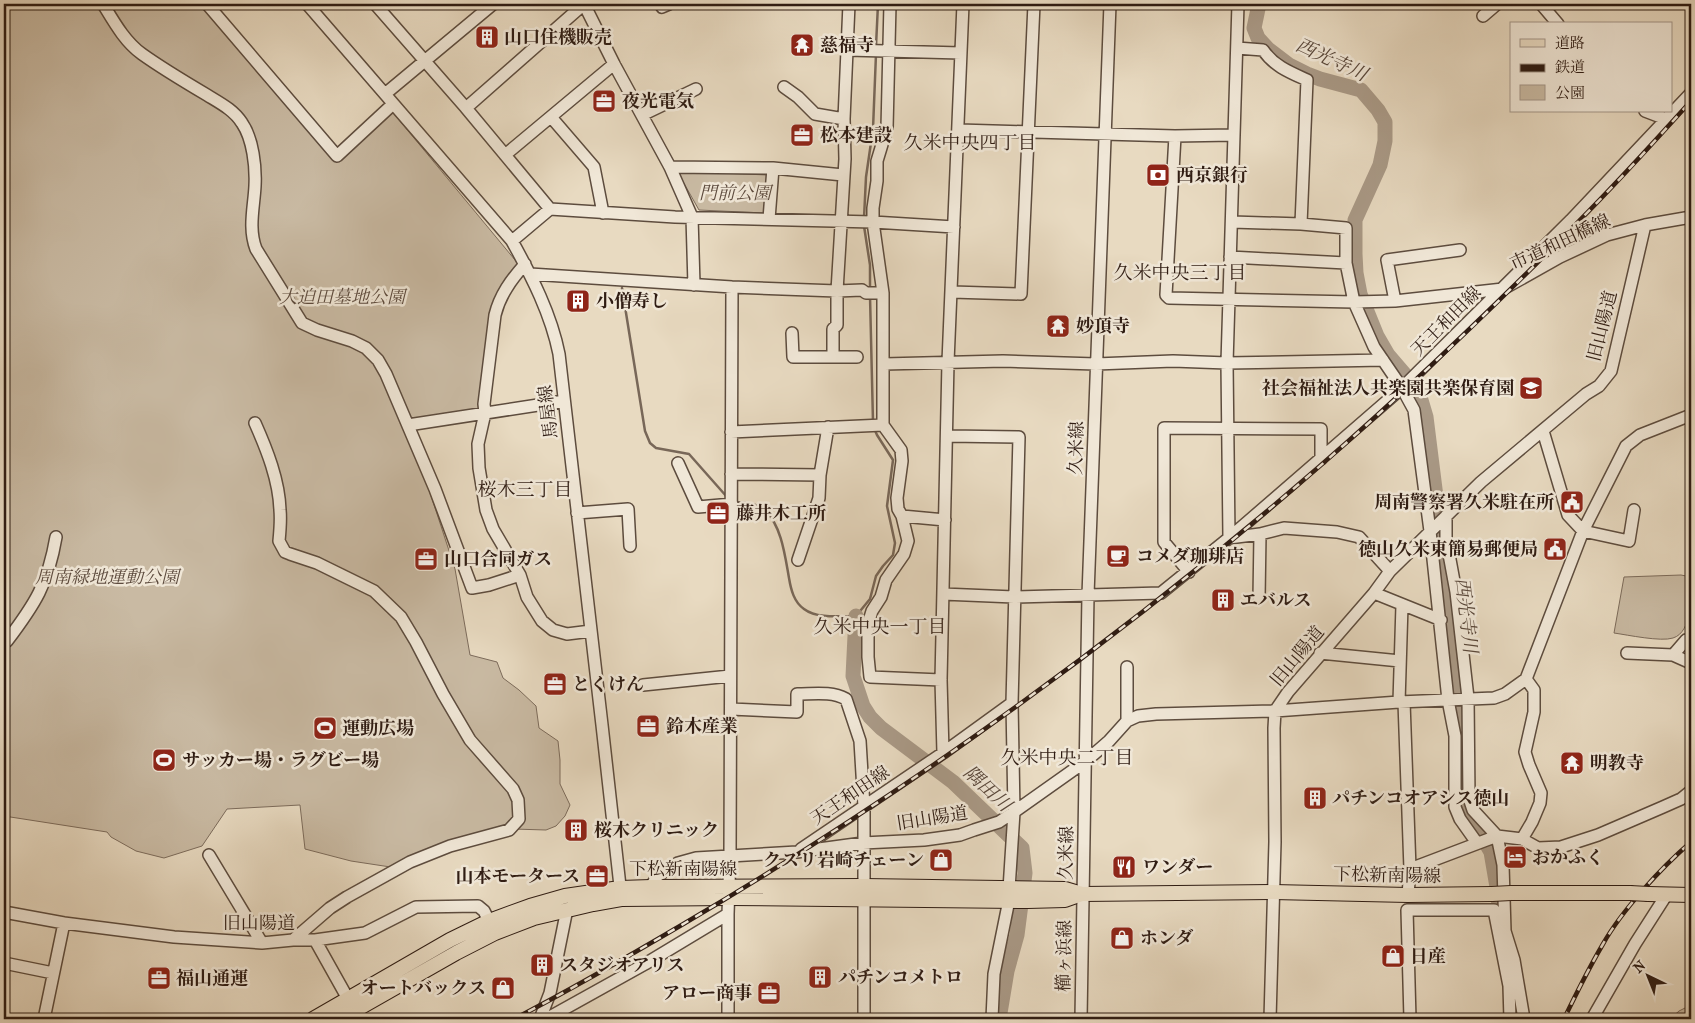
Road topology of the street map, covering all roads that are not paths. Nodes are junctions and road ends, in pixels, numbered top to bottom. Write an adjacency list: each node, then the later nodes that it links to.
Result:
1 (103, 4): 83 (street)
2 (207, 4): 29 (street)
3 (307, 4): 28 (street, 馬屋線)
4 (375, 4): 23 (street)
5 (493, 4): 23 (street)
6 (584, 4): 24 (street); 30 (street)
7 (660, 4): 8 (street)
8 (669, 4)
9 (850, 4): 20 (street)
10 (890, 4): 21 (street)
11 (963, 4): 22 (street)
12 (1034, 4): 37 (street)
13 (1110, 4): 38 (street, 久米線)
14 (1238, 4): 19 (street)
15 (1497, 4): 17 (street)
16 (1541, 4): 18 (street)
17 (1483, 16)
18 (1556, 22)
19 (1237, 48): 39 (street); 53 (street)
20 (848, 50): 21 (street); 34 (street)
21 (889, 50): 22 (street); 51 (street)
22 (961, 53): 36 (street)
23 (425, 61): 28 (street); 30 (street)
24 (614, 64): 32 (street); 33 (street)
25 (784, 87): 34 (street)
26 (696, 89): 32 (street)
27 (1691, 93): 35 (street, 天王和田線)
28 (385, 94): 29 (street, 馬屋線)
29 (393, 104): 56 (street, 馬屋線)
30 (466, 108): 41 (street)
31 (1648, 112): 35 (street)
32 (642, 115): 42 (street)
33 (551, 117): 41 (street); 46 (street)
34 (844, 119): 44 (street)
35 (1666, 119): 63 (street, 天王和田線)
36 (959, 130): 37 (street); 55 (street)
37 (1029, 132): 38 (street); 65 (street)
38 (1105, 134): 40 (street); 77 (street, 久米線)
39 (1233, 135): 40 (street); 52 (street)
40 (1175, 136): 67 (street)
41 (505, 155): 45 (street)
42 (670, 167): 43 (street); 47 (street)
43 (773, 168): 44 (street); 49 (street)
44 (843, 175): 50 (street)
45 (550, 209): 46 (street); 56 (street)
46 (603, 213): 47 (street)
47 (692, 216): 49 (street); 61 (street)
48 (1691, 217): 54 (street, 市道和田橋線)
49 (769, 219): 50 (street)
50 (841, 222): 51 (street); 64 (street)
51 (873, 222): 55 (street); 66 (street)
52 (1232, 222): 53 (street); 58 (street)
53 (1301, 224): 59 (street)
54 (1645, 225): 63 (street, 市道和田橋線); 87 (street, 旧山陽道)
55 (954, 227): 65 (street)
56 (512, 241): 60 (street, 馬屋線)
57 (1460, 250): 68 (street)
58 (1230, 257): 59 (street); 67 (street)
59 (1346, 263): 69 (street)
60 (528, 269): 61 (street); 79 (street, 馬屋線); 80 (street)
61 (694, 285): 62 (street)
62 (732, 287): 64 (street); 88 (street)
63 (1503, 289): 68 (street); 78 (street, 天王和田線)
64 (837, 291): 66 (street); 71 (street)
65 (952, 292): 74 (street)
66 (883, 293): 76 (street)
67 (1230, 298): 69 (street); 75 (street)
68 (1395, 300): 69 (street)
69 (1354, 302): 73 (street)
70 (792, 334): 71 (street)
71 (833, 357): 72 (street)
72 (857, 357)
73 (1383, 360): 75 (street); 78 (street)
74 (948, 362): 76 (street); 77 (street); 89 (street)
75 (1227, 363): 77 (street); 86 (street)
76 (884, 364): 84 (street)
77 (1096, 364): 112 (street, 久米線)
78 (1402, 388): 90 (street, 天王和田線); 100 (street)
79 (564, 401): 80 (street); 96 (street, 馬屋線)
80 (485, 413): 83 (street); 109 (street)
81 (1691, 416): 101 (street)
82 (255, 423): 165 (street)
83 (408, 425): 109 (street)
84 (883, 425): 85 (street); 97 (street)
85 (828, 427): 88 (street); 93 (street)
86 (1228, 429): 90 (street); 104 (street); 108 (street)
87 (1543, 431): 98 (street, 旧山陽道); 101 (street)
88 (731, 432): 92 (street)
89 (948, 436): 99 (street); 113 (street)
90 (1321, 459): 104 (street, 天王和田線)
91 (678, 462): 94 (street)
92 (731, 474): 93 (street); 94 (street)
93 (820, 475): 106 (street)
94 (732, 504): 126 (street)
95 (1634, 510): 101 (street)
96 (578, 514): 105 (street); 117 (street, 馬屋線)
97 (902, 516): 99 (street); 128 (street)
98 (1446, 516): 100 (street, 旧山陽道); 130 (street)
99 (945, 520): 110 (street)
100 (1430, 531): 107 (street, 旧山陽道); 116 (street)
101 (1583, 531): 127 (street)
102 (1260, 534): 104 (street); 107 (street); 114 (street)
103 (56, 537): 119 (street)
104 (1229, 538): 108 (street, 天王和田線)
105 (630, 546)
106 (798, 560)
107 (1390, 570): 111 (street, 旧山陽道)
108 (1188, 572): 112 (street, 天王和田線)
109 (520, 574): 117 (street)
110 (943, 594): 113 (street); 128 (street)
111 (1374, 594): 115 (street); 120 (street, 旧山陽道)
112 (1088, 595): 113 (street); 138 (street, 久米線)
113 (1014, 597): 133 (street)
114 (1259, 599)
115 (1402, 604): 116 (street); 123 (street)
116 (1441, 620): 131 (street)
117 (591, 631): 154 (street, 馬屋線)
118 (1691, 641): 122 (street)
119 (4, 642)
120 (1320, 653): 123 (street); 135 (street, 旧山陽道)
121 (1627, 653): 122 (street)
122 (1673, 655): 124 (street)
123 (1400, 661): 132 (street)
124 (1691, 663)
125 (1127, 667): 136 (street)
126 (730, 676): 129 (street); 134 (street)
127 (1526, 679): 130 (street); 143 (street)
128 (941, 680): 137 (street)
129 (644, 685)
130 (1468, 698): 131 (street); 142 (street)
131 (1448, 700): 132 (street); 145 (street)
132 (1401, 702): 135 (street); 149 (street)
133 (1012, 703): 137 (street, 天王和田線); 141 (street)
134 (731, 709): 140 (street); 148 (street)
135 (1275, 711): 136 (street, 旧山陽道); 151 (street)
136 (1128, 721): 138 (street, 旧山陽道)
137 (943, 753): 140 (street, 天王和田線)
138 (1086, 761): 141 (street, 旧山陽道); 155 (street, 久米線)
139 (1691, 791): 143 (street)
140 (864, 807): 144 (street); 146 (street, 天王和田線)
141 (1014, 812): 144 (street, 旧山陽道); 157 (street)
142 (1497, 836): 143 (street); 145 (street); 183 (street)
143 (1522, 839)
144 (863, 843): 146 (street, 旧山陽道); 153 (street)
145 (1477, 843): 149 (street)
146 (798, 852): 148 (street)
147 (209, 855): 167 (street)
148 (730, 856): 150 (street); 152 (street)
149 (1410, 869): 158 (street)
150 (651, 887): 152 (main road, 下松新南陽線); 154 (main road, 下松新南陽線)
151 (1273, 892): 155 (main road, 下松新南陽線); 158 (main road, 下松新南陽線); 180 (street)
152 (729, 893): 153 (main road, 下松新南陽線); 154 (main road, 下松新南陽線); 162 (street)
153 (864, 893): 157 (main road, 下松新南陽線); 177 (street)
154 (620, 894): 160 (main road, 下松新南陽線); 164 (main road, 下松新南陽線)
155 (1082, 894): 157 (main road, 下松新南陽線); 179 (street, 櫛ヶ浜線)
156 (1667, 894): 158 (main road, 下松新南陽線, bridge); 159 (main road, 下松新南陽線); 184 (street)
157 (1011, 895): 178 (street)
158 (1408, 895)
159 (1691, 895)
160 (568, 910): 164 (main road, 下松新南陽線); 174 (street)
161 (4, 912): 163 (street, 旧山陽道)
162 (728, 914): 175 (street); 176 (street)
163 (64, 923): 167 (street, 旧山陽道); 169 (street)
164 (492, 927): 166 (street, 旧山陽道); 170 (main road, 下松新南陽線)
165 (293, 940): 166 (street, 旧山陽道); 167 (street, 旧山陽道)
166 (315, 940): 170 (street)
167 (262, 943)
168 (4, 964): 169 (street)
169 (53, 972): 171 (street)
170 (351, 1005): 172 (main road, 下松新南陽線); 173 (main road, 下松新南陽線)
171 (44, 1019)
172 (314, 1019)
173 (340, 1019)
174 (540, 1019)
175 (546, 1019)
176 (728, 1019)
177 (864, 1019)
178 (992, 1019)
179 (1081, 1019)
180 (1270, 1019)
181 (1410, 1019): 182 (street)
182 (1510, 1019)
183 (1524, 1019)
184 (1592, 1019)

